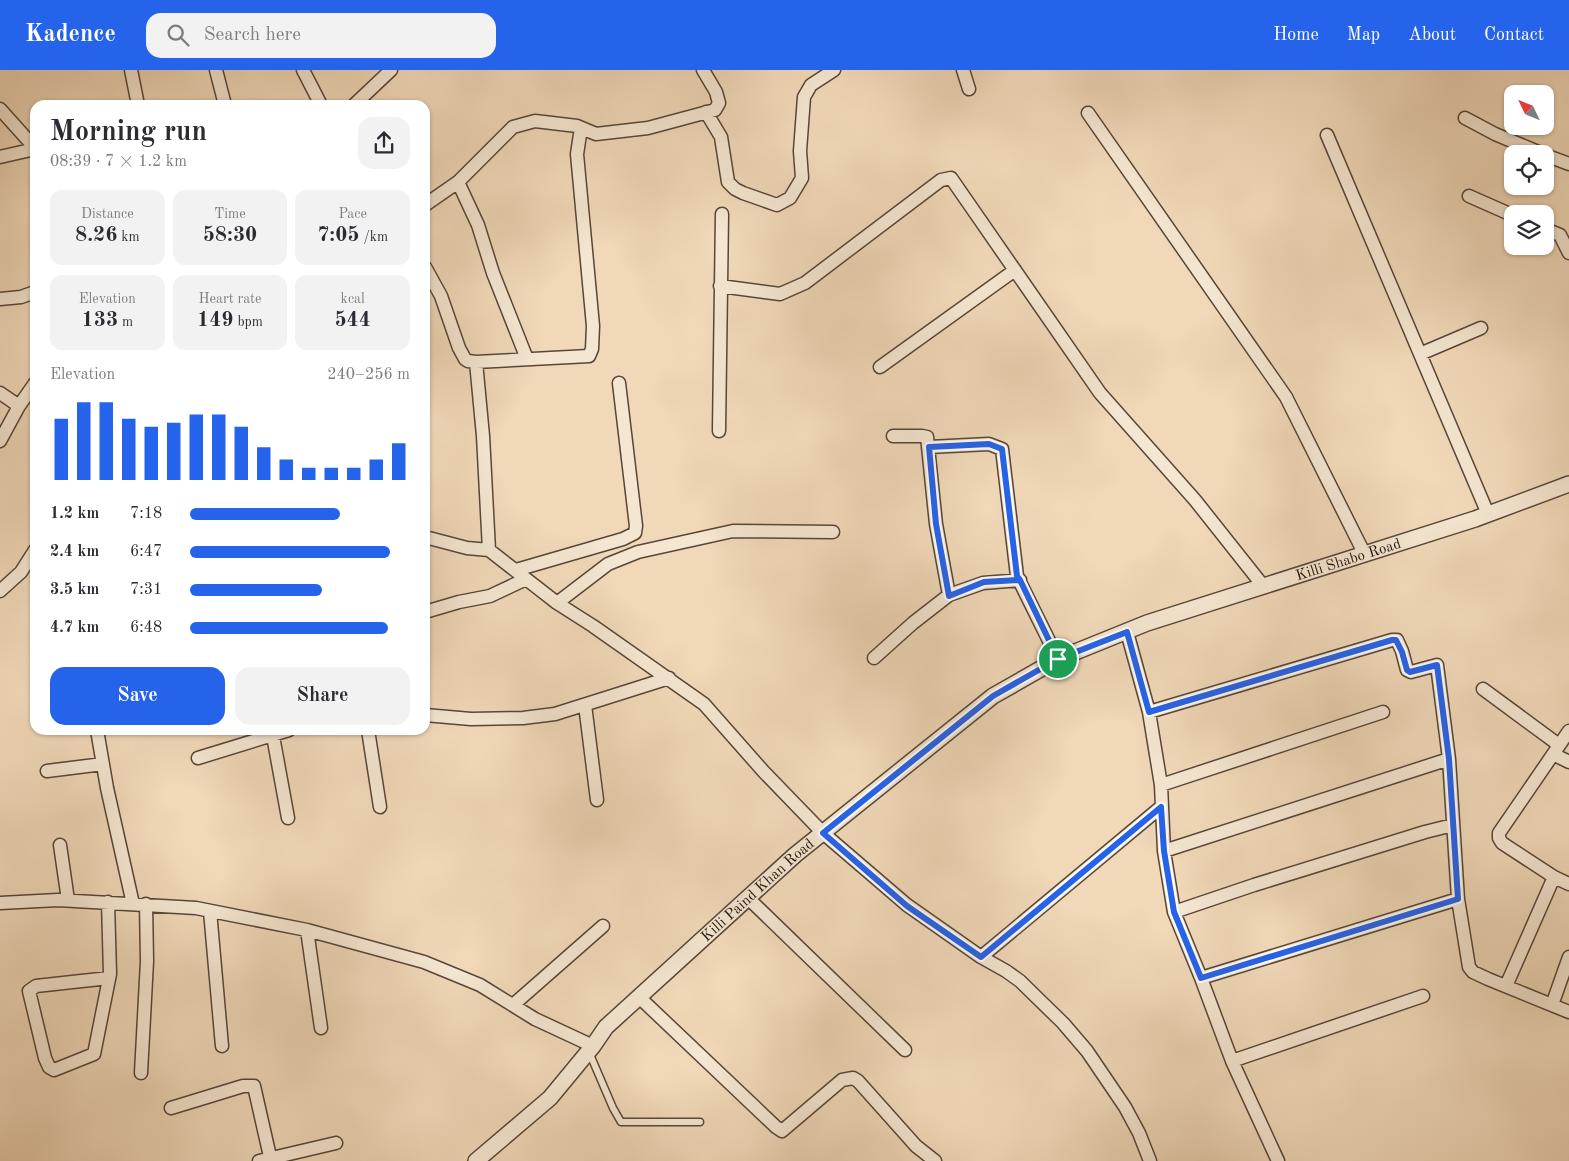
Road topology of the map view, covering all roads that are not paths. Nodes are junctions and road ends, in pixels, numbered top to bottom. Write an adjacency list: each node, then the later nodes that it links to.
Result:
1 (131, 70): 9 (street)
2 (216, 70): 10 (street)
3 (303, 70): 11 (street)
4 (392, 70): 12 (street)
5 (702, 70): 14 (street)
6 (834, 70): 14 (street)
7 (963, 70): 8 (street)
8 (969, 89)
9 (137, 100)
10 (224, 100)
11 (318, 100)
12 (359, 100)
13 (0, 109): 19 (street)
14 (706, 112): 17 (street)
15 (1088, 113): 55 (street)
16 (1465, 118): 20 (street)
17 (581, 128): 25 (street); 39 (street)
18 (1327, 135): 38 (street)
19 (30, 142)
20 (1522, 145)
21 (30, 149): 22 (street)
22 (0, 157)
23 (1554, 158): 24 (street)
24 (1569, 164)
25 (458, 182): 27 (street); 39 (street)
26 (1469, 196): 28 (street)
27 (430, 202)
28 (1504, 211)
29 (722, 214): 34 (street)
30 (1554, 233): 31 (street)
31 (1569, 253)
32 (1015, 270): 34 (street); 41 (street); 60 (street)
33 (430, 275): 40 (street)
34 (720, 286): 46 (street)
35 (30, 294): 36 (street)
36 (0, 299)
37 (1481, 328): 38 (street)
38 (1420, 354): 51 (street)
39 (527, 359): 40 (street)
40 (476, 362): 54 (street)
41 (880, 367)
42 (619, 383): 57 (street)
43 (30, 390): 45 (street)
44 (0, 392): 45 (street)
45 (19, 406): 48 (street)
46 (719, 431)
47 (893, 436): 49 (street)
48 (0, 441)
49 (929, 447): 59 (street); 62 (street)
50 (1569, 484): 51 (street, Killi Shabo Road)
51 (1488, 514): 55 (street, Killi Shabo Road)
52 (833, 532): 63 (street)
53 (430, 538): 54 (street)
54 (489, 550): 57 (street)
55 (1366, 555): 60 (street, Killi Shabo Road)
56 (30, 558): 61 (street)
57 (516, 570): 58 (street)
58 (526, 578): 63 (street); 64 (street)
59 (1020, 580): 62 (street); 67 (street)
60 (1264, 587): 65 (street, Killi Shabo Road)
61 (0, 591)
62 (949, 596): 66 (street)
63 (557, 603): 68 (street)
64 (430, 611)
65 (1127, 632): 67 (street, Killi Paind Khan Road); 71 (street)
66 (874, 658)
67 (1058, 659): 90 (street, Killi Paind Khan Road)
68 (669, 678): 70 (street); 90 (street)
69 (1483, 689): 78 (street)
70 (585, 705): 73 (street); 85 (street)
71 (1149, 712): 80 (street); 84 (street)
72 (1383, 712): 84 (street)
73 (430, 715)
74 (1569, 731): 78 (street)
75 (98, 735): 82 (street)
76 (369, 735): 86 (street)
77 (273, 736): 79 (street); 88 (street)
78 (1556, 749): 81 (street); 93 (street)
79 (198, 758)
80 (1449, 759): 89 (street); 92 (street)
81 (1569, 762)
82 (103, 764): 83 (street); 100 (street)
83 (47, 771)
84 (1161, 786): 87 (street)
85 (597, 800)
86 (380, 806)
87 (1161, 807): 92 (street); 105 (street)
88 (288, 818)
89 (1453, 824): 96 (street); 102 (street)
90 (823, 833): 95 (street, Killi Paind Khan Road); 105 (street)
91 (60, 845): 97 (street)
92 (1164, 851): 102 (street)
93 (1554, 877): 94 (street); 109 (street)
94 (1569, 884)
95 (748, 898): 111 (street, Killi Paind Khan Road); 118 (street)
96 (1458, 899): 108 (street); 109 (street)
97 (68, 900): 98 (street); 99 (street)
98 (108, 902): 100 (street); 107 (street)
99 (0, 903)
100 (139, 904): 101 (street); 120 (street)
101 (210, 910): 104 (street); 116 (street)
102 (1174, 912): 108 (street)
103 (604, 926): 112 (street)
104 (307, 930): 112 (street); 115 (street)
105 (981, 957): 127 (street)
106 (1569, 957): 113 (street)
107 (109, 978): 107 (street)
108 (1201, 978): 119 (street)
109 (1506, 986): 113 (street)
110 (1422, 996): 119 (street)
111 (639, 997): 117 (street, Killi Paind Khan Road); 126 (street)
112 (513, 1005): 117 (street)
113 (1552, 1005): 114 (street)
114 (1569, 1012)
115 (322, 1028)
116 (222, 1046)
117 (591, 1049): 122 (lane); 125 (street, Killi Paind Khan Road)
118 (905, 1050)
119 (1232, 1061): 128 (street)
120 (141, 1073)
121 (171, 1108): 124 (street)
122 (700, 1122)
123 (336, 1143): 124 (street)
124 (267, 1160)
125 (476, 1161)
126 (935, 1161)
127 (1150, 1161)
128 (1278, 1161)

